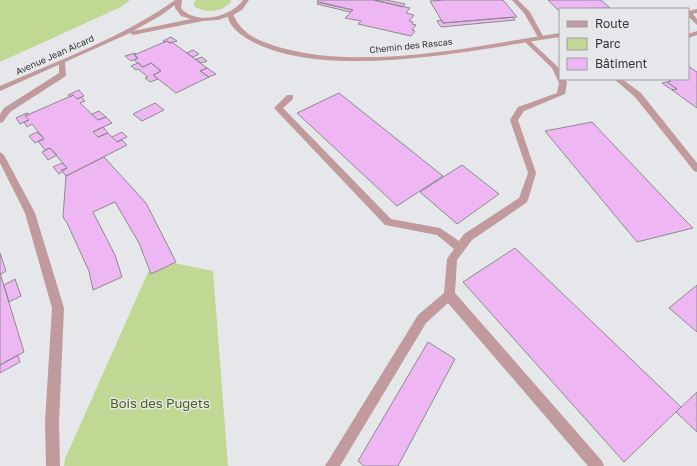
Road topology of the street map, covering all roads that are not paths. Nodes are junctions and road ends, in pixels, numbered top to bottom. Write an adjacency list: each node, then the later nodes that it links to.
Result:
1 (179, 0): 6 (street); 9 (street, Avenue Jean Aicard)
2 (246, 0): 4 (street)
3 (515, 0): 10 (street)
4 (230, 14): 6 (street, Avenue Jean Aicard); 11 (street, Chemin des Rascas)
5 (689, 14): 7 (street)
6 (204, 19): 9 (street, Avenue Jean Aicard)
7 (697, 23)
8 (559, 35): 10 (street, Chemin des Rascas)
9 (117, 37): 12 (street, Avenue Jean Aicard)
10 (541, 38): 11 (street, Chemin des Rascas)
11 (526, 40): 13 (street)
12 (62, 62): 16 (street, Avenue Jean Aicard); 18 (street)
13 (559, 76)
14 (561, 80): 21 (street)
15 (619, 80): 20 (street)
16 (0, 90)
17 (290, 97): 21 (street)
18 (0, 120)
19 (0, 155): 23 (street)
20 (697, 169)
21 (460, 248): 22 (street)
22 (449, 295): 24 (street); 25 (street)
23 (53, 466)
24 (332, 466)
25 (597, 466)

